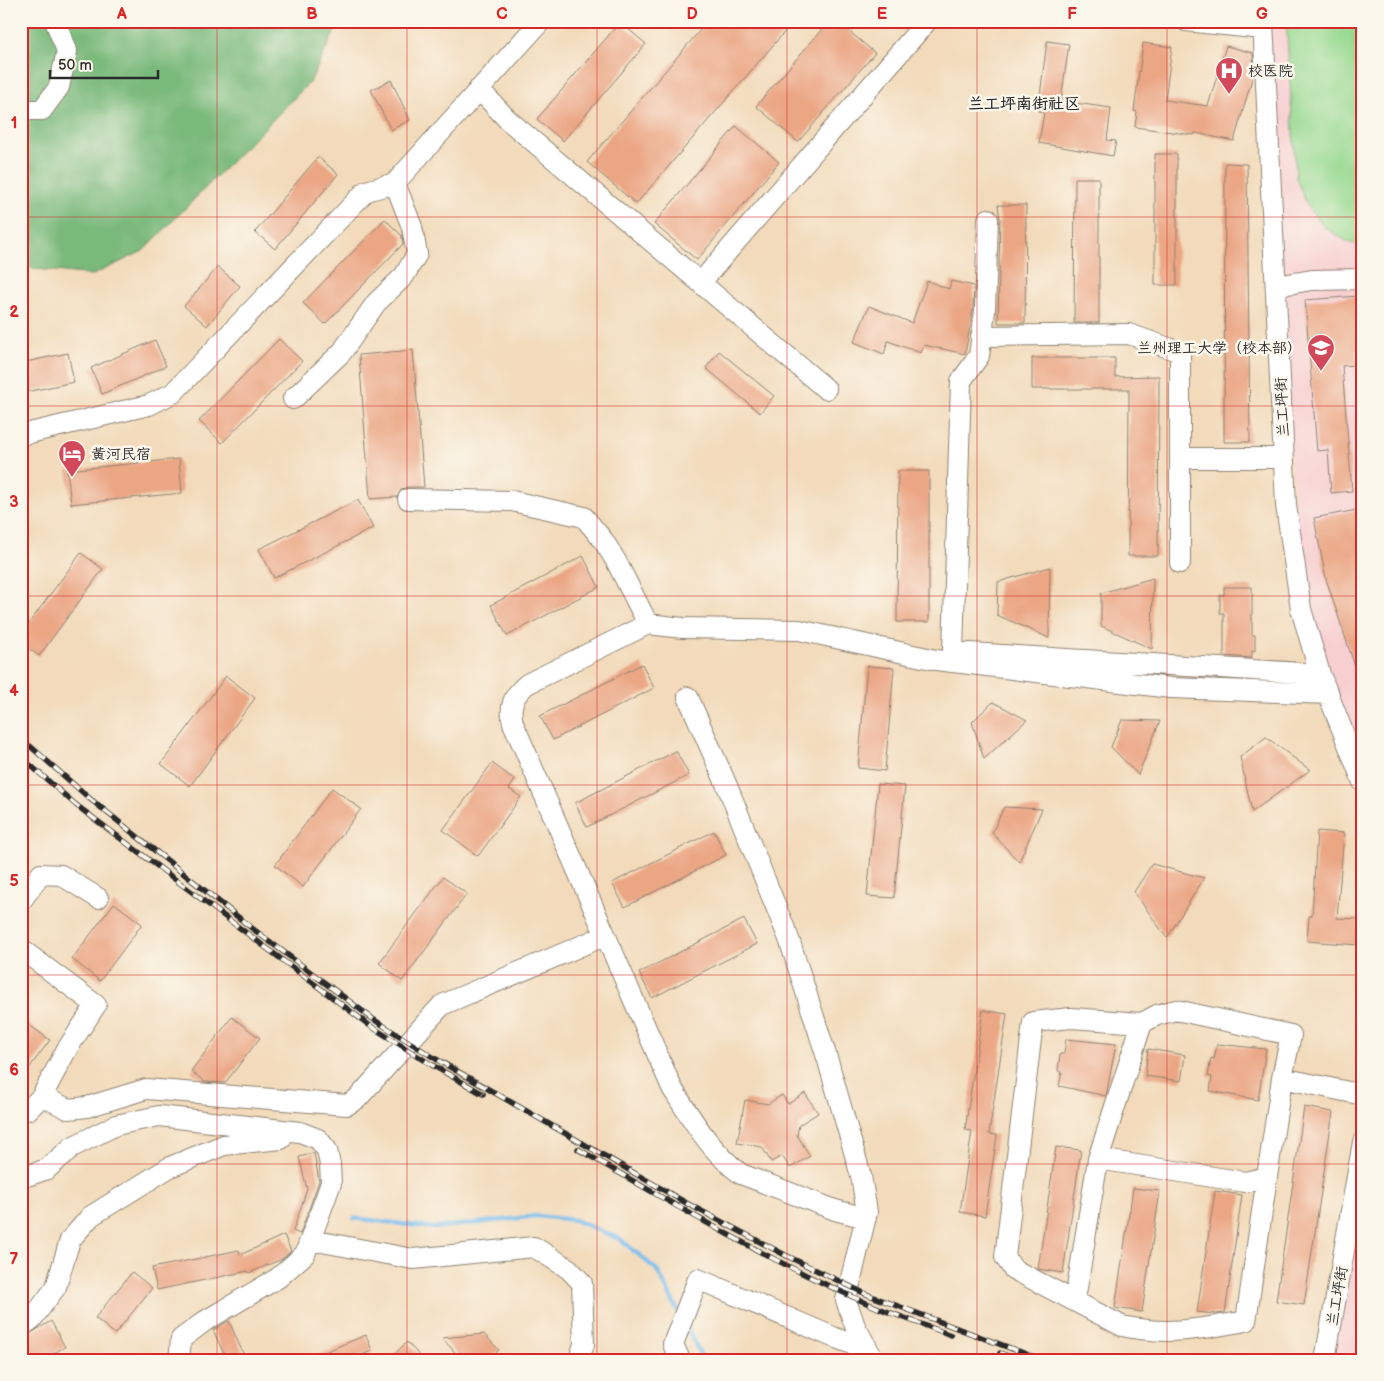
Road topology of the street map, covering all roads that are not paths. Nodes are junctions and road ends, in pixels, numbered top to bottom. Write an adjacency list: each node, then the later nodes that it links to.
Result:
1 (55, 21): 7 (street)
2 (541, 21): 6 (street)
3 (927, 21): 11 (street)
4 (1186, 21): 5 (street)
5 (1263, 25): 12 (street, 兰工坪街)
6 (479, 89): 8 (street); 11 (street)
7 (21, 110)
8 (395, 183): 15 (street); 16 (street)
9 (988, 219): 13 (street)
10 (1363, 279): 12 (street)
11 (701, 282): 14 (street)
12 (1276, 286): 18 (street, 兰工坪街)
13 (981, 336): 17 (street); 22 (street)
14 (826, 389)
15 (294, 399)
16 (21, 435)
17 (1180, 458): 18 (street); 20 (street)
18 (1284, 458): 22 (street, 兰工坪街)
19 (408, 499): 21 (street)
20 (1180, 563)
21 (648, 624): 23 (street); 28 (street)
22 (1320, 674): 23 (street, 兰工坪街)
23 (1329, 694): 25 (street, 兰工坪街)
24 (688, 697): 40 (street)
25 (1363, 782)
26 (98, 898): 27 (street)
27 (21, 901)
28 (604, 936): 33 (street); 40 (street)
29 (21, 949): 33 (street)
30 (1142, 1024): 31 (street); 37 (street); 42 (street)
31 (1282, 1078): 32 (street); 38 (street)
32 (1363, 1095)
33 (42, 1096): 34 (street)
34 (21, 1109)
35 (318, 1139): 39 (street); 41 (street); 43 (street)
36 (1363, 1142): 48 (street, 兰工坪街)
37 (1098, 1159): 38 (street); 42 (street)
38 (1267, 1177): 42 (street)
39 (21, 1178)
40 (866, 1218): 44 (street)
41 (312, 1240): 45 (street); 46 (street)
42 (1075, 1300)
43 (21, 1327)
44 (871, 1355): 47 (street)
45 (179, 1360)
46 (579, 1360)
47 (680, 1360)
48 (1325, 1360)

